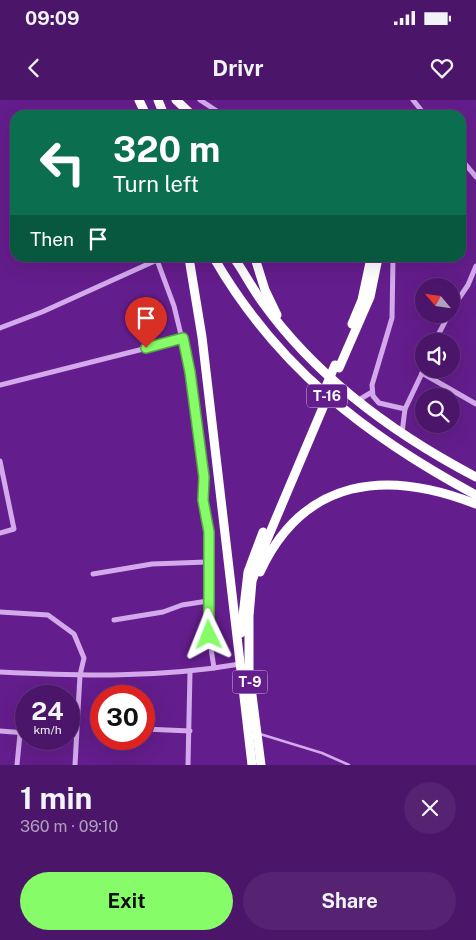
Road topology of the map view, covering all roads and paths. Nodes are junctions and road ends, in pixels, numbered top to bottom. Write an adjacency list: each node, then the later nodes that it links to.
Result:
1 (176, 100): 4 (highway)
2 (200, 100): 5 (street)
3 (413, 100): 6 (street)
4 (187, 110)
5 (215, 110)
6 (421, 110)
7 (466, 165): 8 (street)
8 (476, 177)
9 (153, 262): 20 (street)
10 (158, 262): 22 (street)
11 (190, 262): 45 (highway)
12 (217, 262): 36 (highway, T-16)
13 (237, 262): 21 (highway)
14 (256, 262): 21 (highway)
15 (370, 262): 23 (highway)
16 (377, 262): 23 (highway)
17 (394, 262): 27 (street)
18 (476, 266): 19 (street)
19 (460, 297)
20 (0, 328)
21 (284, 329): 28 (highway, T-16)
22 (183, 338): 26 (street); 39 (street)
23 (337, 367): 29 (highway)
24 (420, 378): 31 (street)
25 (434, 378): 30 (street)
26 (0, 385)
27 (372, 392): 28 (street); 31 (street)
28 (357, 401): 32 (highway, T-16)
29 (322, 403): 41 (highway); 45 (highway)
30 (476, 404)
31 (404, 409): 32 (street)
32 (402, 433): 34 (highway, T-16)
33 (0, 462): 35 (street)
34 (476, 477)
35 (2, 491): 38 (street)
36 (476, 495)
37 (476, 504): 41 (highway)
38 (0, 533)
39 (207, 562): 40 (street); 42 (street)
40 (93, 574)
41 (250, 598): 55 (highway, T-9)
42 (208, 601): 44 (street); 46 (street)
43 (0, 612): 49 (street)
44 (114, 620)
45 (240, 664): 46 (street); 61 (highway, T-9)
46 (214, 668): 48 (street)
47 (0, 672): 49 (street)
48 (190, 672): 49 (street); 53 (street)
49 (80, 675): 50 (street)
50 (79, 685)
51 (155, 729): 53 (street)
52 (0, 731): 54 (street)
53 (190, 731): 60 (street)
54 (15, 732)
55 (256, 732): 62 (highway, T-9); 63 (lane)
56 (20, 750): 58 (street)
57 (76, 750): 59 (street)
58 (17, 765)
59 (75, 765)
60 (188, 765)
61 (252, 765)
62 (261, 765)
63 (349, 765)

